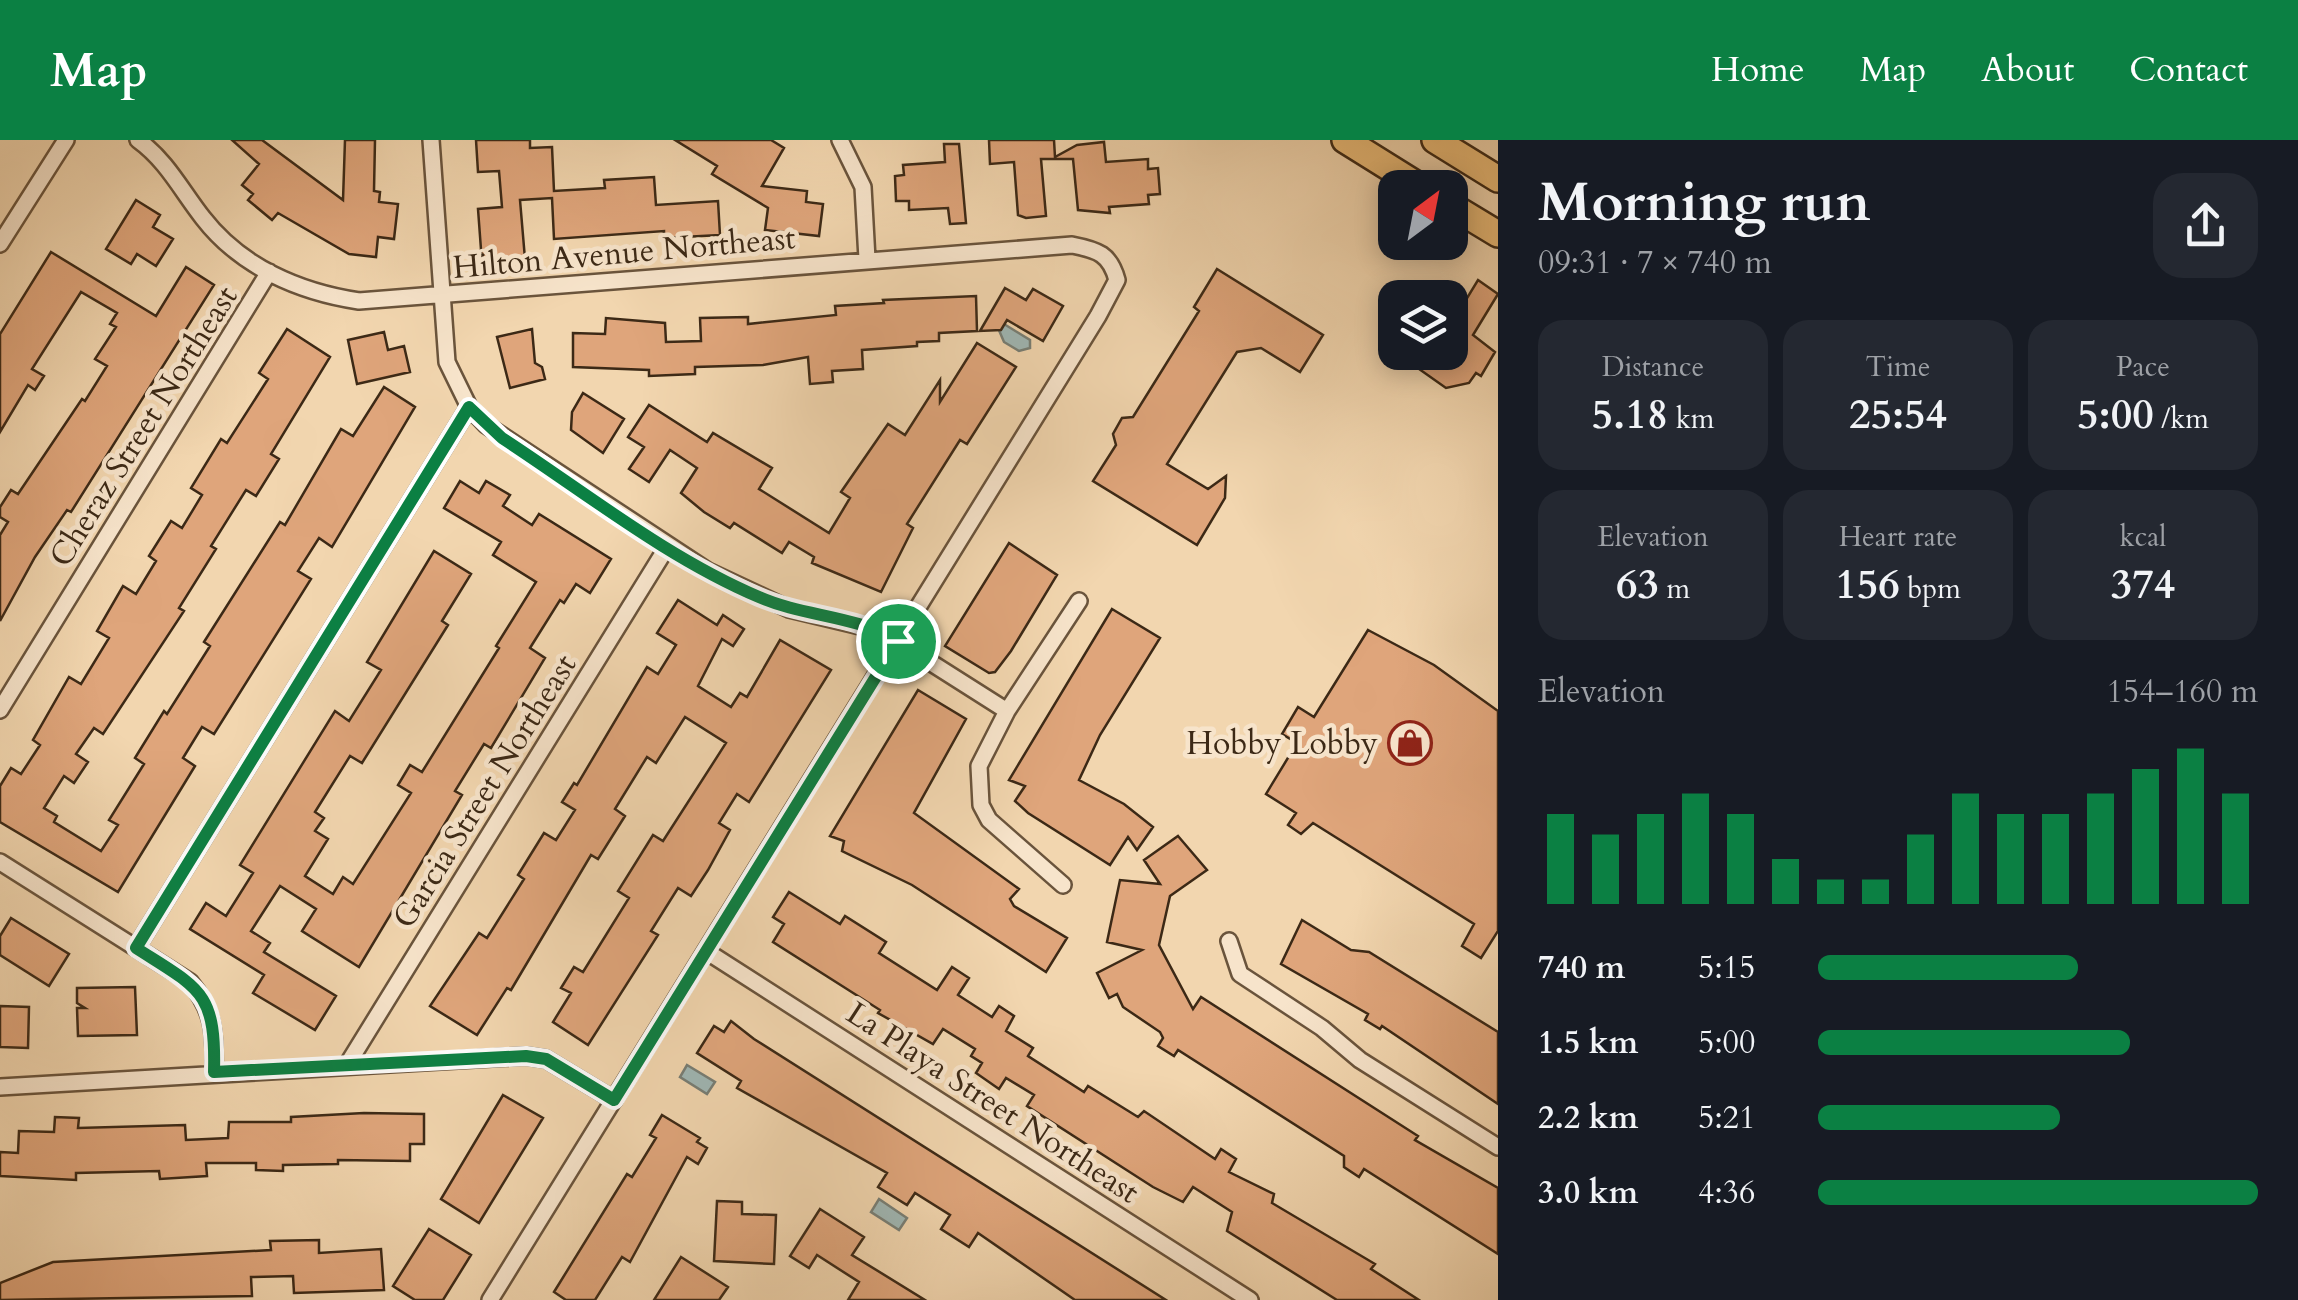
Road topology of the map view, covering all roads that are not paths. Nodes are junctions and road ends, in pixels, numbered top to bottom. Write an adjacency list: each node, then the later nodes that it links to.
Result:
1 (66, 140): 11 (street)
2 (138, 140): 13 (street, Hilton Avenue Northeast)
3 (431, 140): 14 (street)
4 (840, 140): 12 (street)
5 (1345, 140): 7 (main road)
6 (1435, 140): 8 (main road)
7 (1393, 170)
8 (1498, 179)
9 (1468, 216): 10 (main road)
10 (1498, 234)
11 (0, 244)
12 (867, 259): 14 (street, Hilton Avenue Northeast); 18 (street, Hilton Avenue Northeast)
13 (269, 272): 14 (street, Hilton Avenue Northeast); 19 (street, Cheraz Street Northeast)
14 (443, 294): 15 (street)
15 (469, 407): 16 (street); 24 (street)
16 (667, 547): 18 (street); 26 (street, Garcia Street Northeast)
17 (1079, 601): 20 (street)
18 (898, 641): 20 (street); 25 (street)
19 (0, 710)
20 (1007, 711): 22 (street)
21 (0, 862): 24 (street)
22 (1063, 885)
23 (1229, 941): 30 (street)
24 (136, 948): 27 (street)
25 (706, 951): 29 (street); 32 (street, La Playa Street Northeast)
26 (346, 1064): 27 (street); 29 (street)
27 (214, 1072): 28 (street)
28 (0, 1087)
29 (614, 1100): 31 (street)
30 (1498, 1147)
31 (490, 1300)
32 (1250, 1300)

